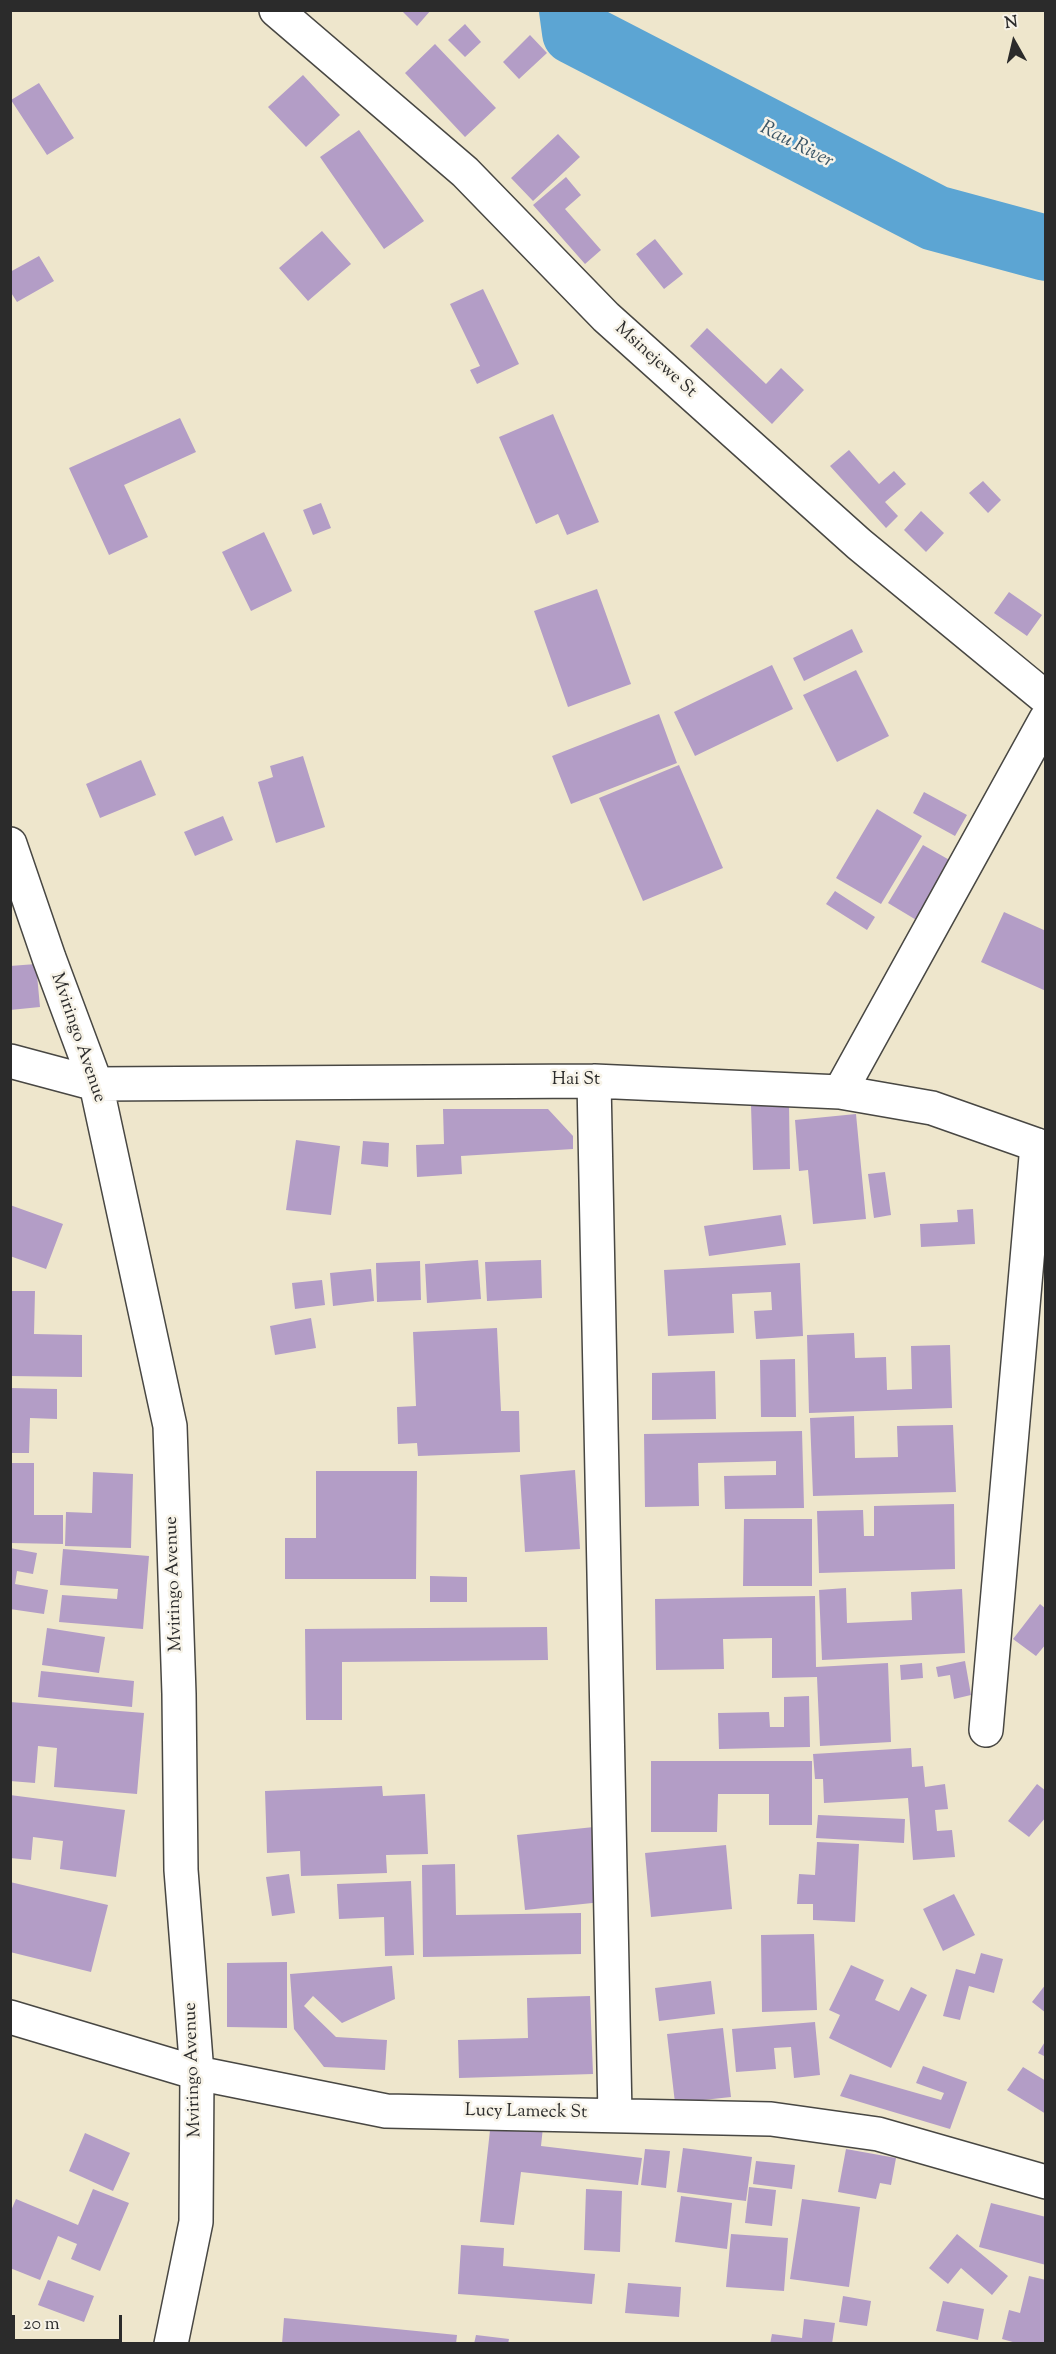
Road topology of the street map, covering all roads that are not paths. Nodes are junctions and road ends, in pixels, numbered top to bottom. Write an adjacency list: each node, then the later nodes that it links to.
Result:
1 (276, 10): 2 (street, Msinejewe St)
2 (1046, 698)
3 (1046, 719): 8 (street)
4 (10, 844): 7 (street, Mviringo Avenue)
5 (10, 1061): 7 (street)
6 (594, 1081): 7 (street, Hai St); 8 (street, Hai St); 13 (street)
7 (96, 1084): 12 (street, Mviringo Avenue)
8 (840, 1092): 9 (street, Hai St)
9 (1041, 1148): 10 (street)
10 (986, 1730)
11 (10, 2017): 12 (street, Lucy Lameck St)
12 (197, 2073): 13 (street, Lucy Lameck St); 15 (street, Mviringo Avenue)
13 (615, 2115): 14 (street, Lucy Lameck St)
14 (1046, 2182)
15 (171, 2343)

